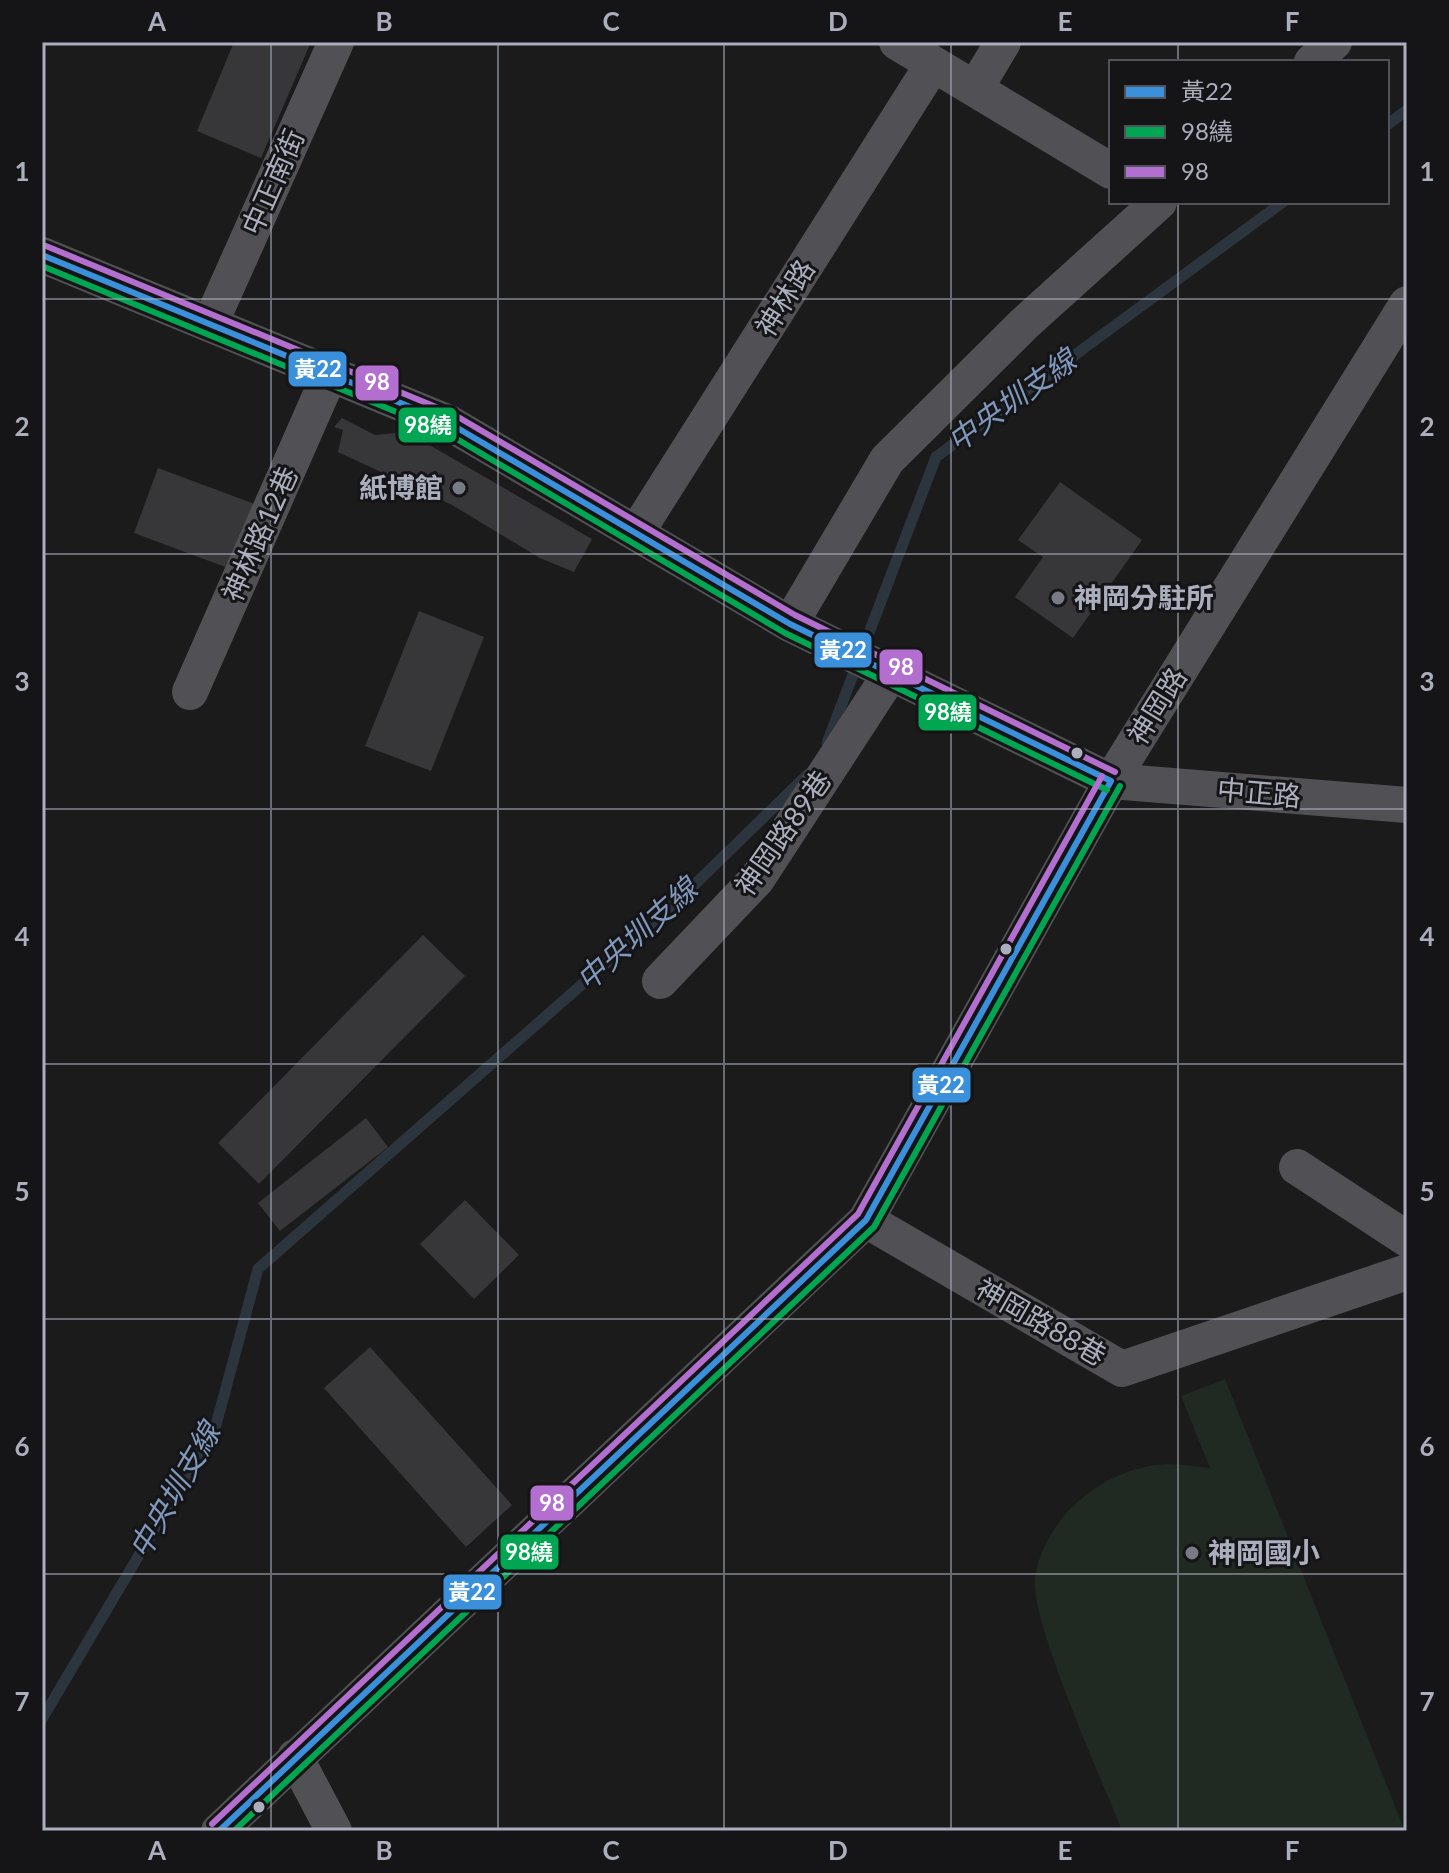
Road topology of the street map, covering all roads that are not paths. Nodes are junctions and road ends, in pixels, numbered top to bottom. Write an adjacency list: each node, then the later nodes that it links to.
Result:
1 (336, 42): 12 (street, 中正南街)
2 (897, 42): 6 (street)
3 (1003, 42): 7 (street)
4 (1334, 42): 5 (street)
5 (1314, 60)
6 (933, 64): 7 (street); 14 (street, 神林路)
7 (975, 89): 8 (street)
8 (1109, 170)
9 (1157, 204): 15 (street)
10 (42, 255): 12 (street)
11 (1407, 304): 18 (street, 神岡路)
12 (211, 322): 13 (street)
13 (329, 376): 14 (street); 17 (street, 神林路12巷)
14 (636, 533): 15 (street)
15 (790, 624): 16 (street)
16 (883, 670): 18 (street); 20 (street, 神岡路89巷)
17 (190, 692)
18 (1111, 781): 19 (street, 中正路); 22 (street, 神岡路)
19 (1407, 805)
20 (660, 981)
21 (1297, 1167): 23 (street)
22 (866, 1220): 24 (street, 神岡路88巷); 25 (street, 神岡路)
23 (1407, 1239)
24 (1407, 1272)
25 (295, 1757): 26 (street, 神岡路); 27 (street)
26 (219, 1831)
27 (334, 1831)

